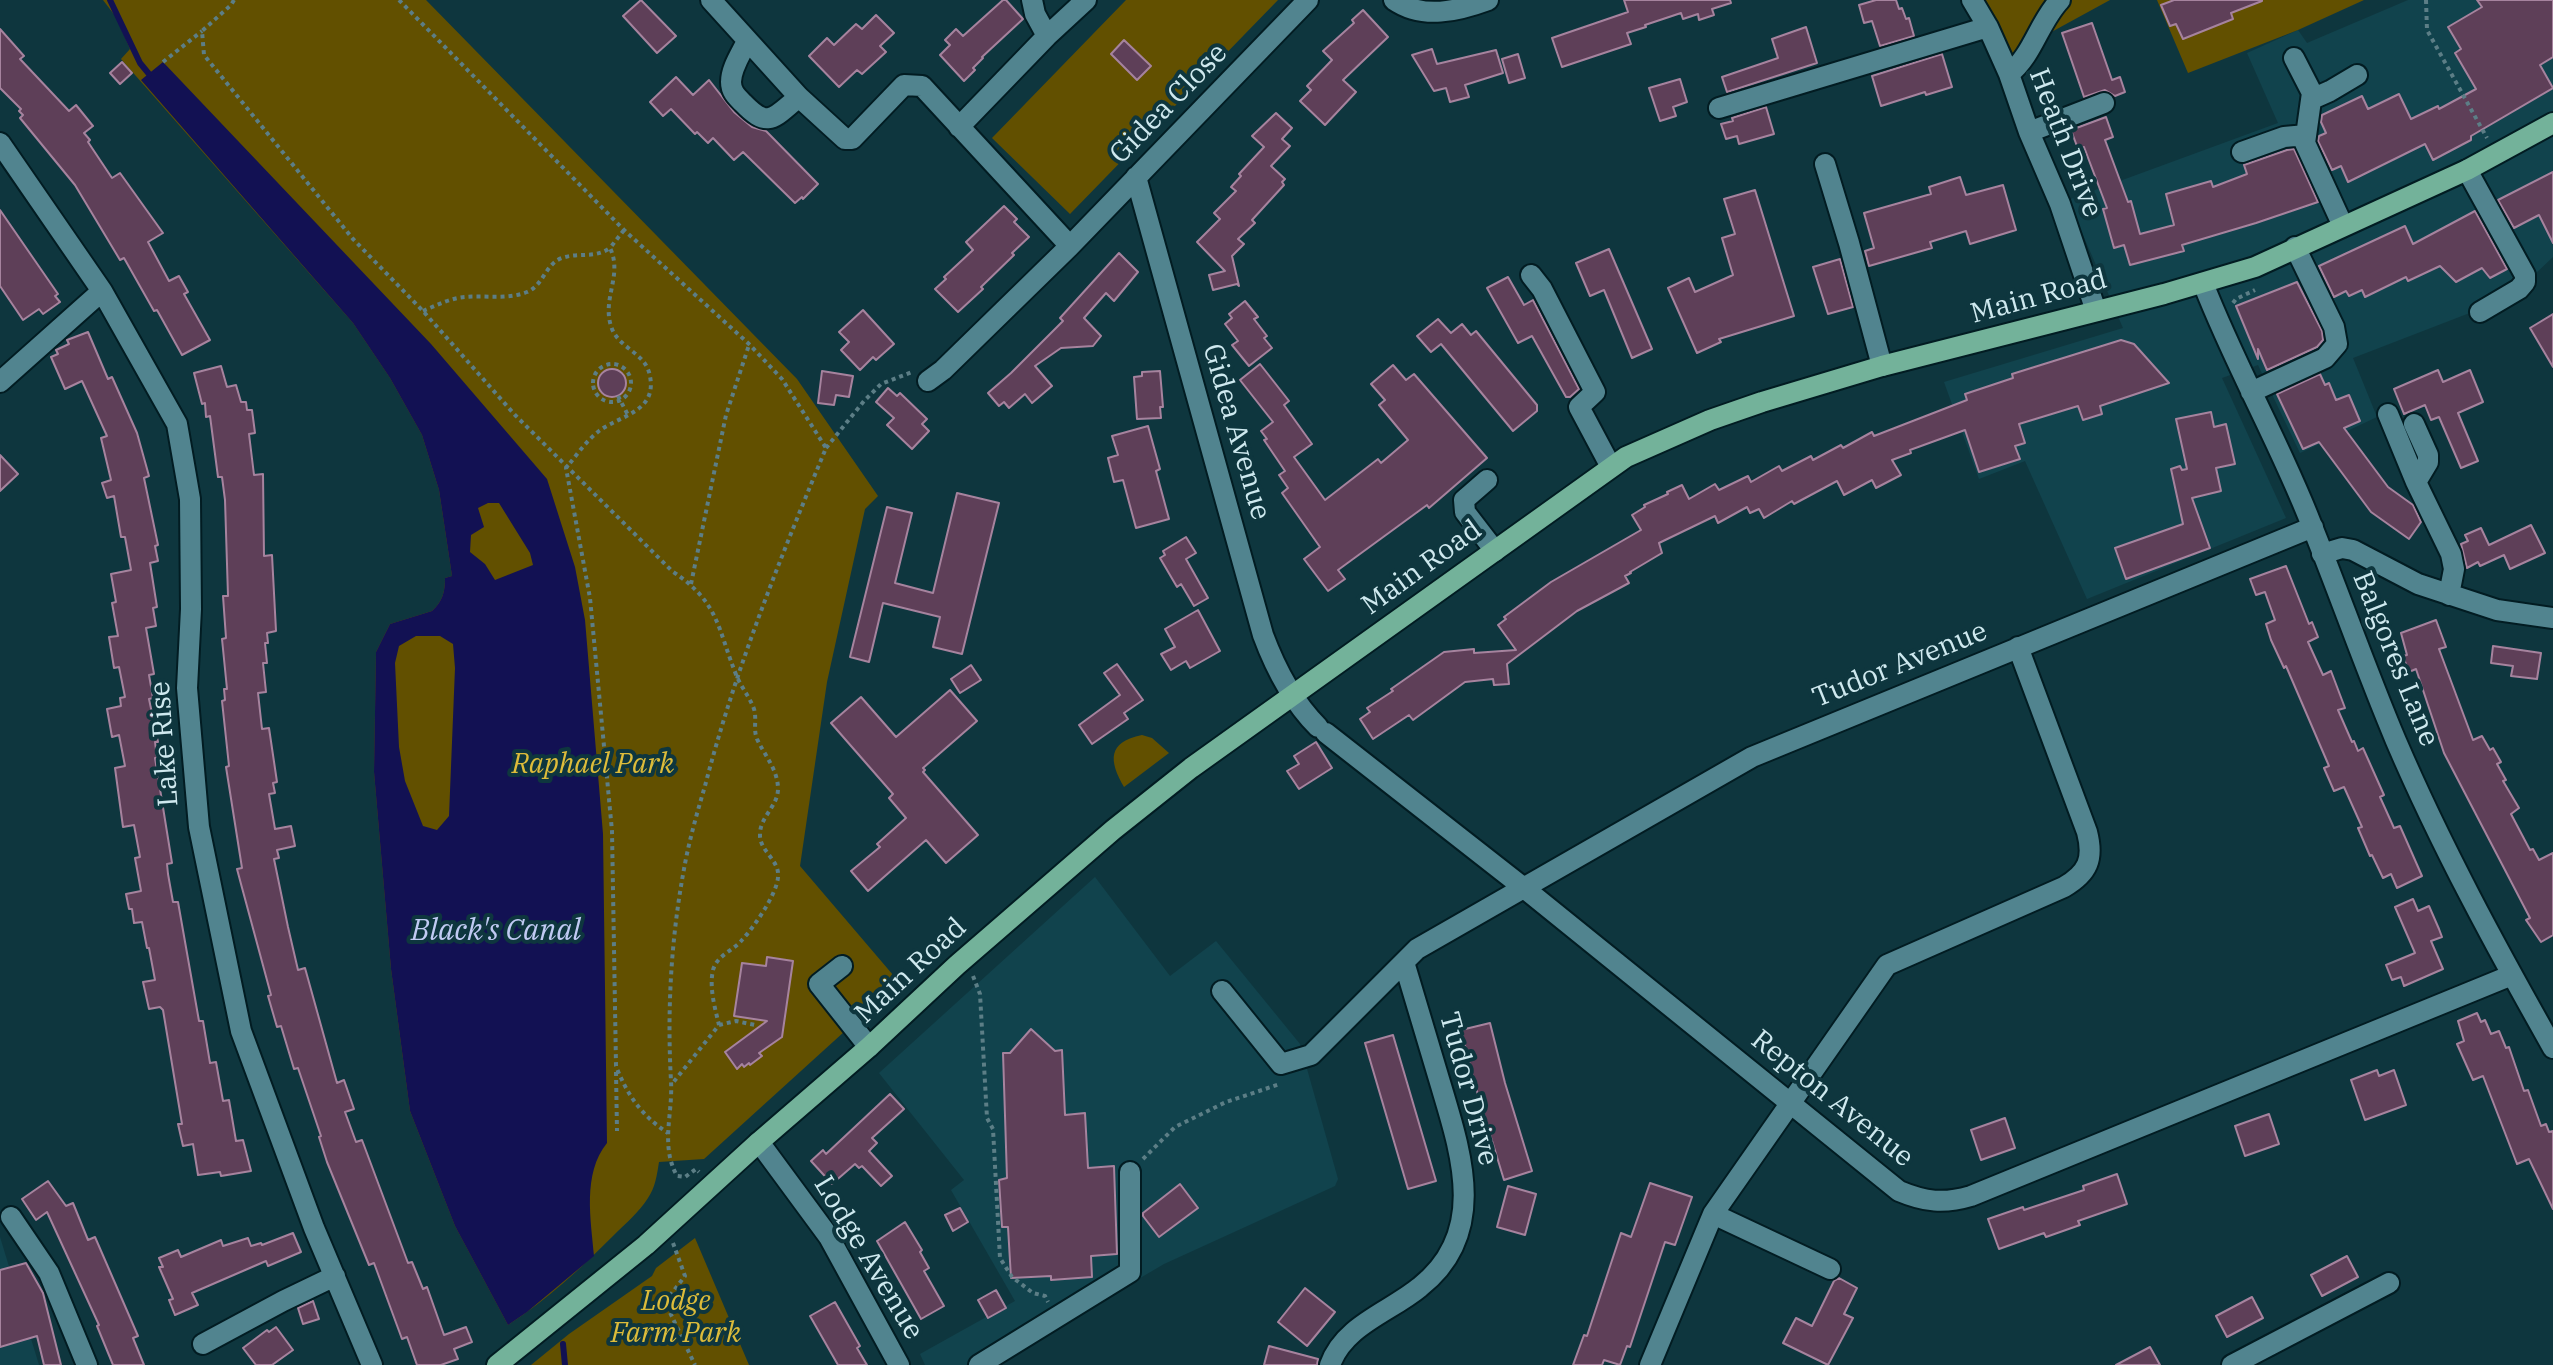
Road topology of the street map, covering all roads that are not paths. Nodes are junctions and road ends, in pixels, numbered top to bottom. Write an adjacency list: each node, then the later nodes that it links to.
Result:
1 (711, 0): 11 (street)
2 (1032, 0): 10 (street)
3 (1086, 0): 10 (street)
4 (1308, 0): 27 (street, Gidea Close)
5 (1394, 0): 6 (street)
6 (1488, 0)
7 (1972, 0): 9 (street, Heath Drive)
8 (2060, 0): 13 (street)
9 (1988, 27): 13 (street, Heath Drive); 18 (street)
10 (1047, 36): 20 (street)
11 (747, 41): 15 (street); 15 (street)
12 (2294, 58): 16 (street)
13 (2009, 74): 21 (street, Heath Drive)
14 (2357, 75): 16 (street)
15 (799, 97): 20 (street)
16 (2312, 99): 22 (street)
17 (2104, 103): 21 (street)
18 (1719, 108)
19 (2553, 123): 26 (main road, Main Road)
20 (959, 127): 29 (street)
21 (2029, 132): 34 (street, Heath Drive)
22 (2306, 135): 24 (street); 28 (street)
23 (0, 143): 33 (street, Lake Rise)
24 (2242, 152)
25 (1825, 164): 36 (street)
26 (2467, 170): 28 (main road, Main Road); 35 (street)
27 (1136, 177): 29 (street, Gidea Close); 51 (street, Gidea Avenue)
28 (2343, 226): 30 (main road, Main Road)
29 (1070, 246): 37 (street, Gidea Close)
30 (2295, 247): 32 (main road, Main Road); 39 (street)
31 (1531, 275): 42 (street)
32 (2203, 283): 34 (main road, Main Road); 39 (street, Balgores Lane)
33 (102, 291): 38 (street); 65 (street, Lake Rise)
34 (2096, 311): 36 (main road, Main Road)
35 (2480, 312)
36 (1882, 366): 42 (main road, Main Road)
37 (928, 381)
38 (0, 382)
39 (2251, 392): 45 (street, Balgores Lane)
40 (2388, 414): 44 (street)
41 (2414, 424): 44 (street)
42 (1611, 467): 46 (main road, Main Road)
43 (1487, 480): 46 (street)
44 (2416, 482): 48 (street)
45 (2313, 527): 47 (street, Balgores Lane); 50 (street, Tudor Avenue)
46 (1495, 551): 51 (main road, Main Road)
47 (2322, 554): 48 (street); 55 (street, Balgores Lane)
48 (2449, 595): 49 (street)
49 (2553, 618)
50 (2018, 647): 52 (street, Tudor Avenue); 59 (street)
51 (1292, 697): 52 (street, Repton Avenue); 57 (main road, Main Road)
52 (1524, 888): 53 (street, Tudor Avenue); 59 (street, Repton Avenue)
53 (1404, 962): 56 (street, Tudor Avenue); 73 (street, Tudor Drive)
54 (842, 966): 57 (street)
55 (2512, 975): 58 (street, Balgores Lane); 59 (street, Repton Avenue)
56 (1222, 991)
57 (869, 1047): 60 (main road, Main Road)
58 (2553, 1048)
59 (1790, 1101): 62 (street)
60 (759, 1142): 70 (main road, Main Road); 71 (street, Lodge Avenue)
61 (1130, 1172): 72 (street)
62 (1713, 1214): 64 (street); 74 (street)
63 (11, 1217): 68 (street)
64 (1830, 1269)
65 (335, 1276): 67 (street); 69 (street, Lake Rise)
66 (2389, 1283): 75 (street)
67 (203, 1344)
68 (87, 1365)
69 (372, 1365)
70 (498, 1365)
71 (899, 1365)
72 (979, 1365)
73 (1330, 1365)
74 (1650, 1365)
75 (2232, 1365)

